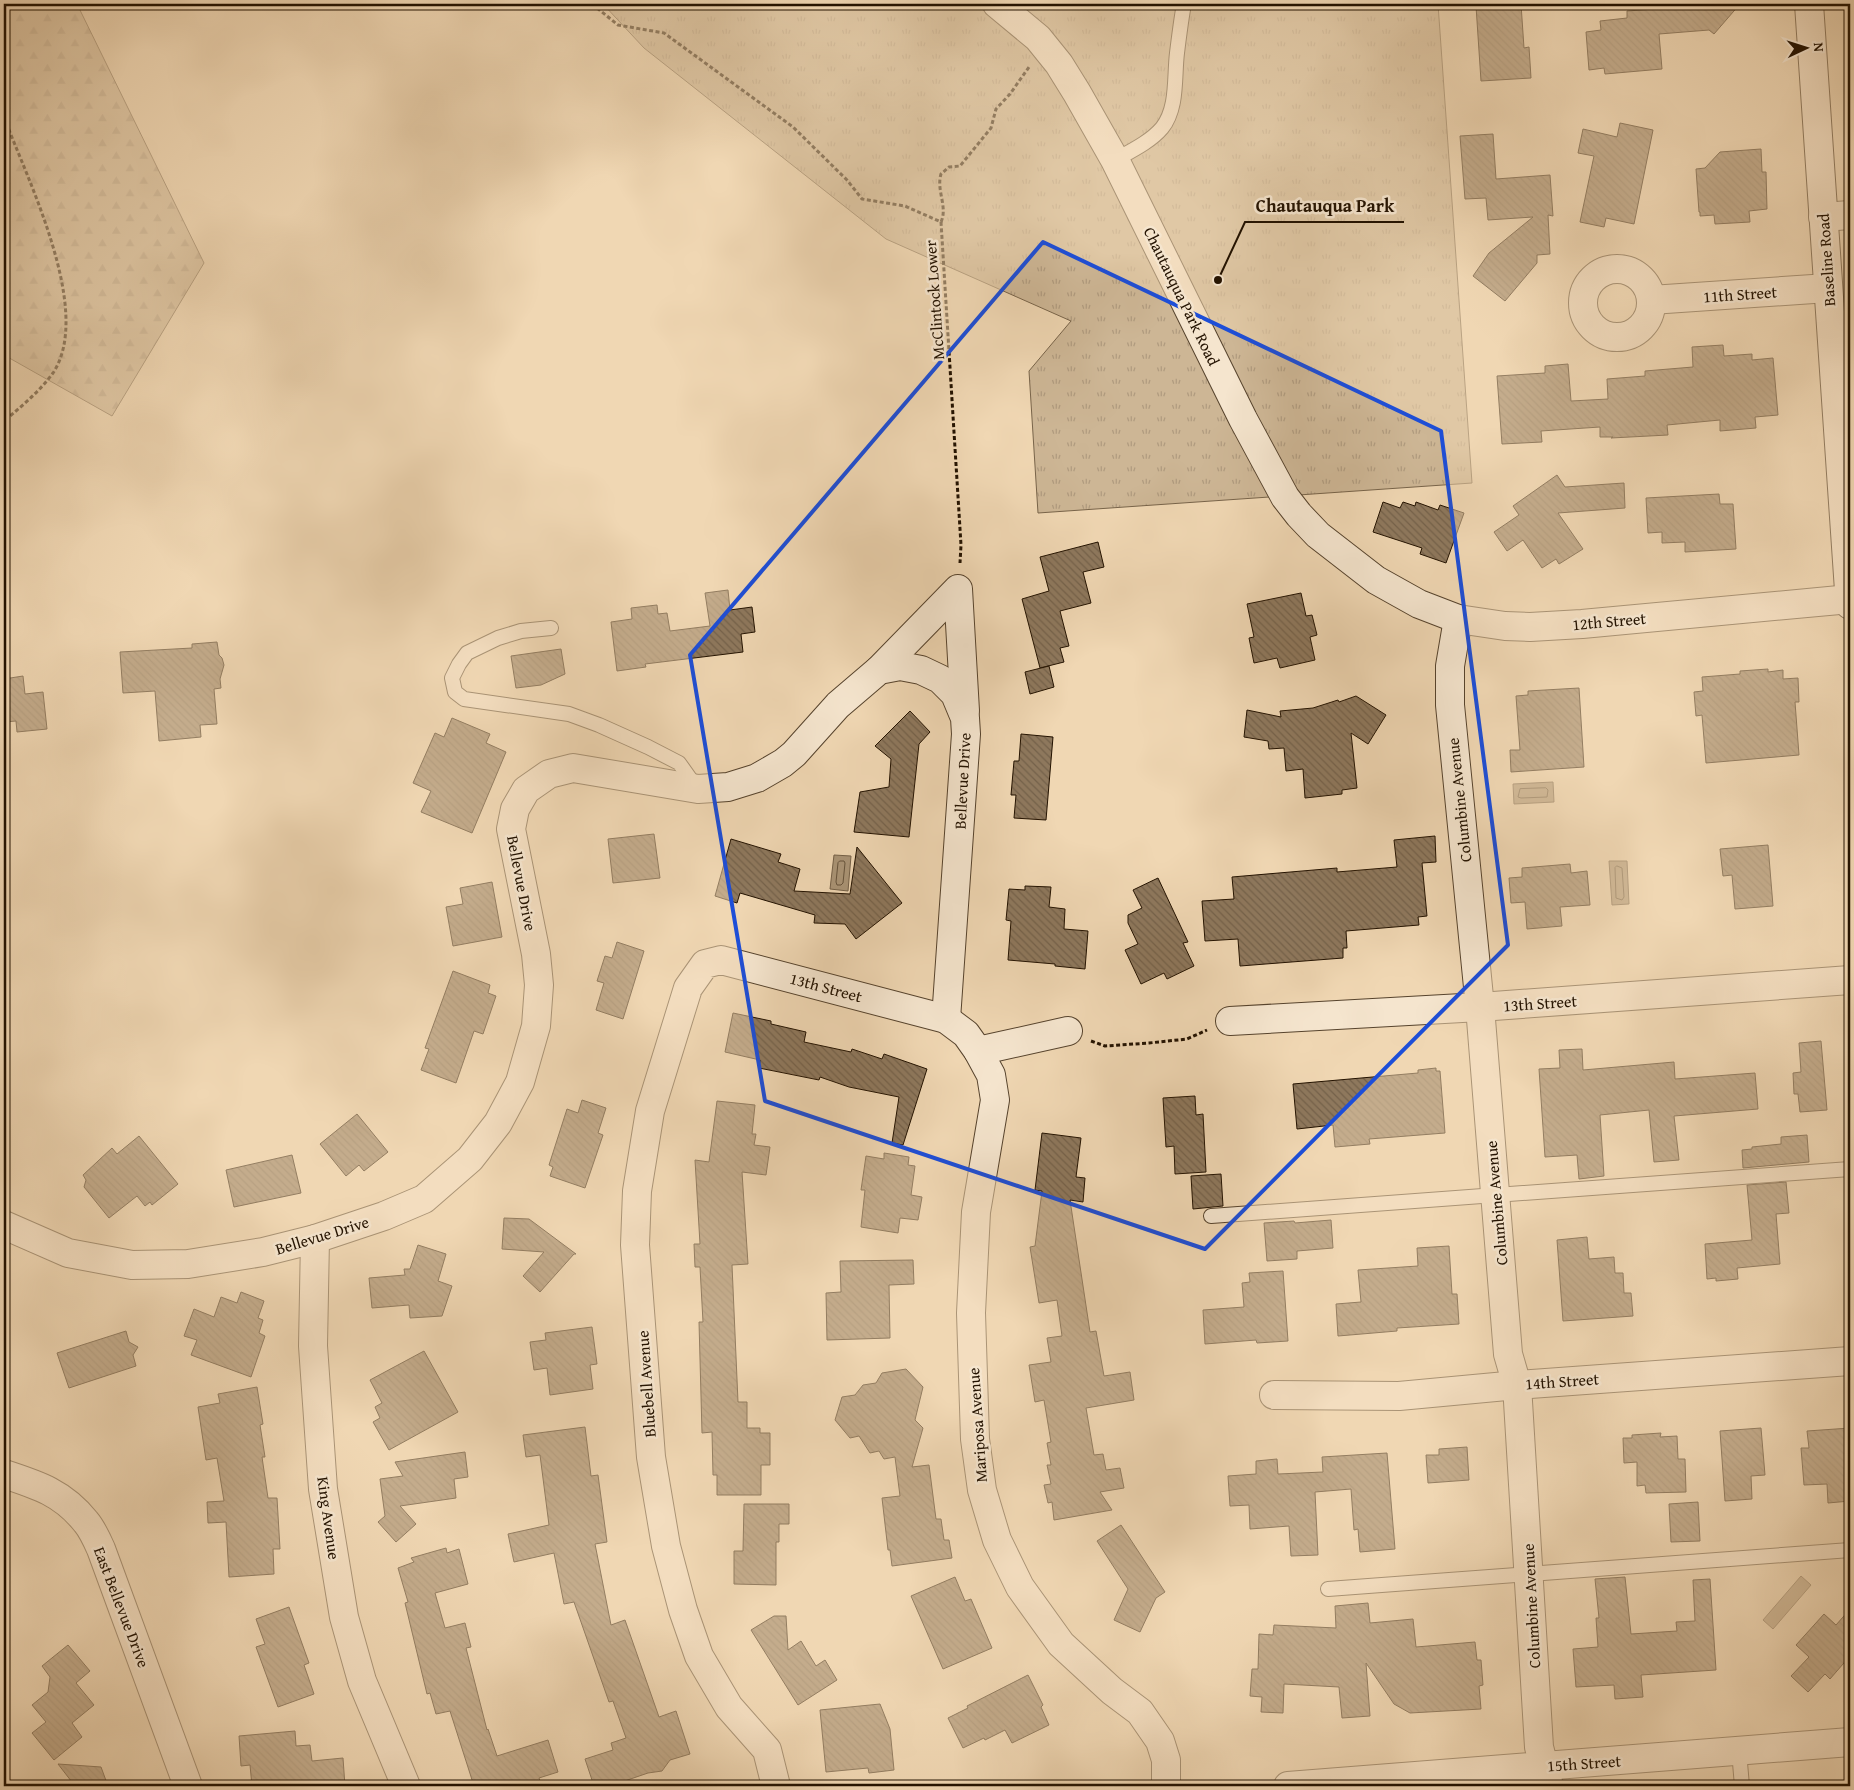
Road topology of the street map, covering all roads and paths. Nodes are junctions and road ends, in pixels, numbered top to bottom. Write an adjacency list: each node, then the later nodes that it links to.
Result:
1 (592, 4): 10 (path, McClintock Lower)
2 (997, 4): 5 (street, Chautauqua Park Road)
3 (1184, 4): 7 (lane)
4 (1809, 4): 9 (street, Baseline Road)
5 (1046, 47): 7 (street, Chautauqua Park Road); 10 (path)
6 (4, 117): 14 (path)
7 (1115, 160): 15 (street, Chautauqua Park Road)
8 (1850, 215): 9 (street)
9 (1824, 217): 11 (street, Baseline Road)
10 (941, 222): 16 (path, McClintock Lower)
11 (1828, 288): 12 (street, 11th Street); 13 (street, Baseline Road)
12 (1652, 300)
13 (1843, 406): 17 (street, Baseline Road)
14 (4, 421)
15 (1376, 580): 19 (street, 12th Street)
16 (958, 589): 21 (street); 22 (street)
17 (1850, 599): 18 (street, Baseline Road); 19 (street, 12th Street)
18 (1850, 606)
19 (1458, 619): 26 (street, Columbine Avenue)
20 (551, 628): 23 (lane)
21 (878, 670): 22 (street, Bellevue Drive); 23 (street, Bellevue Drive)
22 (965, 718): 27 (street, Bellevue Drive)
23 (698, 789): 35 (street, Bellevue Drive)
24 (705, 964): 27 (street, 13th Street); 48 (street, Bluebell Avenue)
25 (1850, 980): 26 (street, 13th Street)
26 (1480, 1007): 28 (street, 13th Street); 32 (street, Columbine Avenue)
27 (946, 1019): 30 (street, Mariposa Avenue)
28 (1230, 1021): 29 (path)
29 (1068, 1031): 30 (street)
30 (978, 1051): 49 (street, Mariposa Avenue)
31 (1850, 1169): 32 (lane)
32 (1495, 1194): 33 (lane); 37 (street, Columbine Avenue)
33 (1211, 1216)
34 (4, 1225): 35 (street, Bellevue Drive)
35 (315, 1239): 47 (street, King Avenue)
36 (1850, 1361): 37 (street, 14th Street)
37 (1517, 1384): 38 (street, 14th Street); 41 (street, Columbine Avenue)
38 (1274, 1395)
39 (4, 1474): 46 (street, East Bellevue Drive)
40 (1850, 1550): 41 (lane)
41 (1529, 1574): 42 (lane); 45 (street, Columbine Avenue)
42 (1328, 1588)
43 (1850, 1742): 44 (street, 15th Street)
44 (1739, 1751): 45 (street, 15th Street); 51 (lane)
45 (1546, 1776): 50 (street, 15th Street)
46 (188, 1786)
47 (406, 1786)
48 (776, 1786)
49 (1166, 1786)
50 (1288, 1786)
51 (1742, 1786)

